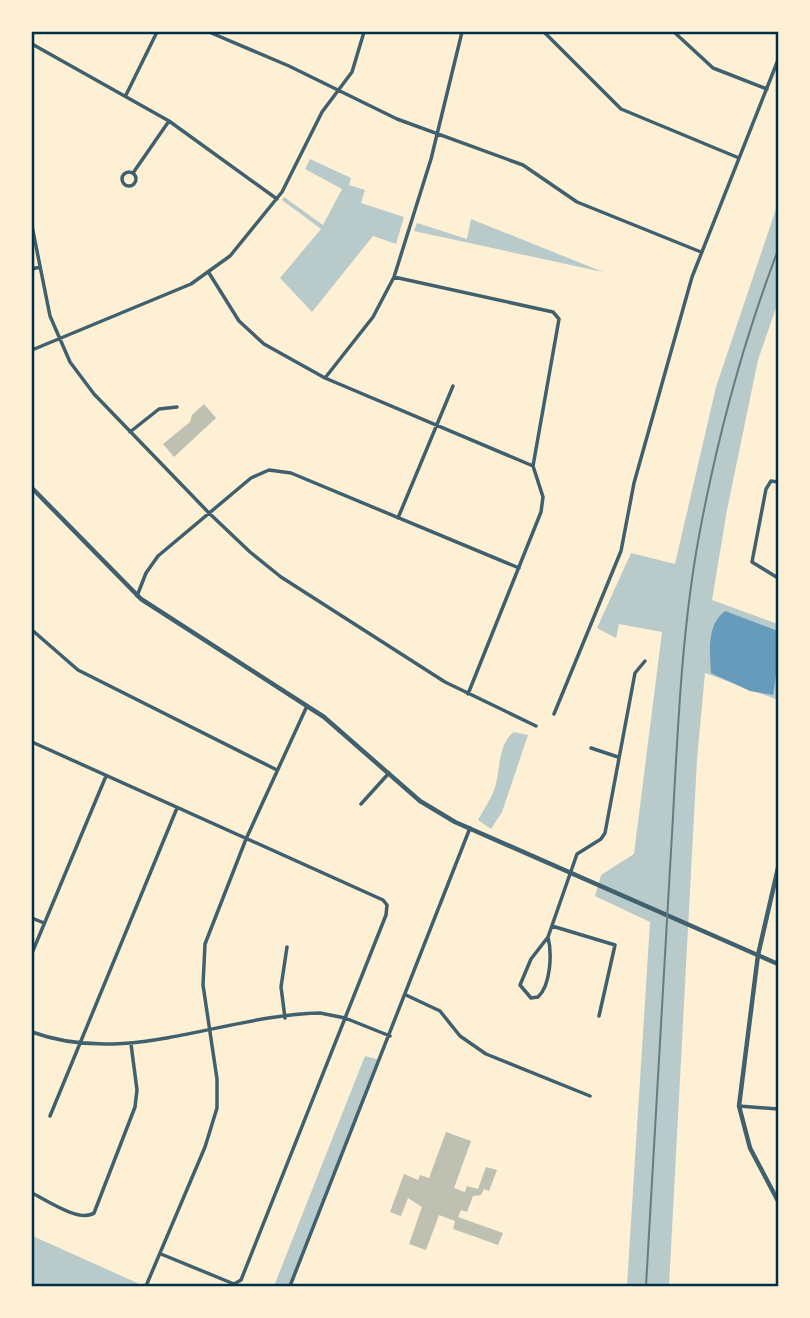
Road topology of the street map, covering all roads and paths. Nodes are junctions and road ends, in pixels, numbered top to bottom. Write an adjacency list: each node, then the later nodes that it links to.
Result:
1 (157, 32): 11 (street)
2 (209, 32): 10 (street)
3 (364, 32): 10 (street)
4 (462, 32): 13 (street)
5 (544, 32): 14 (street)
6 (674, 32): 9 (street)
7 (32, 44): 11 (street)
8 (779, 60): 9 (street)
9 (767, 89): 14 (street)
10 (340, 91): 13 (street); 16 (street)
11 (127, 95): 12 (street)
12 (169, 121): 15 (street); 16 (street)
13 (436, 135): 18 (street); 22 (street)
14 (738, 158): 18 (street)
15 (133, 173)
16 (277, 199): 21 (street)
17 (32, 226): 19 (street)
18 (701, 251): 42 (street)
19 (40, 267): 20 (street); 23 (street)
20 (32, 269)
21 (209, 273): 23 (street); 25 (street)
22 (394, 277): 25 (street); 30 (street)
23 (58, 338): 24 (street); 29 (street)
24 (32, 350)
25 (325, 378): 28 (street)
26 (453, 386): 28 (street)
27 (177, 407): 29 (street)
28 (436, 424): 30 (street); 34 (street)
29 (130, 432): 33 (street)
30 (533, 466): 35 (street)
31 (779, 482): 36 (street)
32 (32, 488): 37 (street)
33 (209, 513): 34 (street); 37 (street); 40 (street)
34 (398, 518): 35 (street)
35 (519, 568): 40 (street)
36 (779, 578)
37 (137, 596): 41 (street)
38 (32, 630): 47 (street)
39 (645, 661): 46 (street)
40 (468, 694): 43 (street)
41 (307, 706): 47 (street); 48 (street)
42 (554, 713)
43 (536, 726)
44 (32, 741): 49 (street)
45 (591, 748): 46 (street)
46 (618, 757): 55 (street)
47 (277, 770): 53 (street)
48 (389, 773): 50 (street); 52 (street)
49 (106, 776): 51 (street); 57 (street)
50 (361, 804)
51 (177, 808): 53 (street); 72 (street)
52 (470, 828): 55 (street); 64 (street)
53 (246, 839): 67 (street); 68 (street)
54 (779, 868): 62 (street)
55 (569, 871): 58 (street); 62 (street)
56 (32, 918): 57 (street)
57 (44, 923): 61 (street)
58 (552, 926): 59 (street); 65 (street)
59 (548, 937): 59 (street)
60 (287, 947): 66 (street)
61 (32, 953)
62 (758, 955): 63 (street); 74 (street)
63 (779, 964)
64 (406, 995): 70 (street); 73 (street)
65 (599, 1016)
66 (285, 1018): 67 (street); 68 (street)
67 (345, 1018): 70 (street); 79 (street)
68 (209, 1031): 71 (street); 79 (street)
69 (32, 1032): 72 (street)
70 (390, 1036): 81 (street)
71 (131, 1043): 72 (street); 77 (street)
72 (80, 1044): 76 (street)
73 (590, 1096)
74 (739, 1105): 75 (street); 78 (street)
75 (779, 1109)
76 (50, 1116)
77 (32, 1193)
78 (779, 1201)
79 (161, 1254): 80 (street)
80 (146, 1286)
81 (290, 1286)

